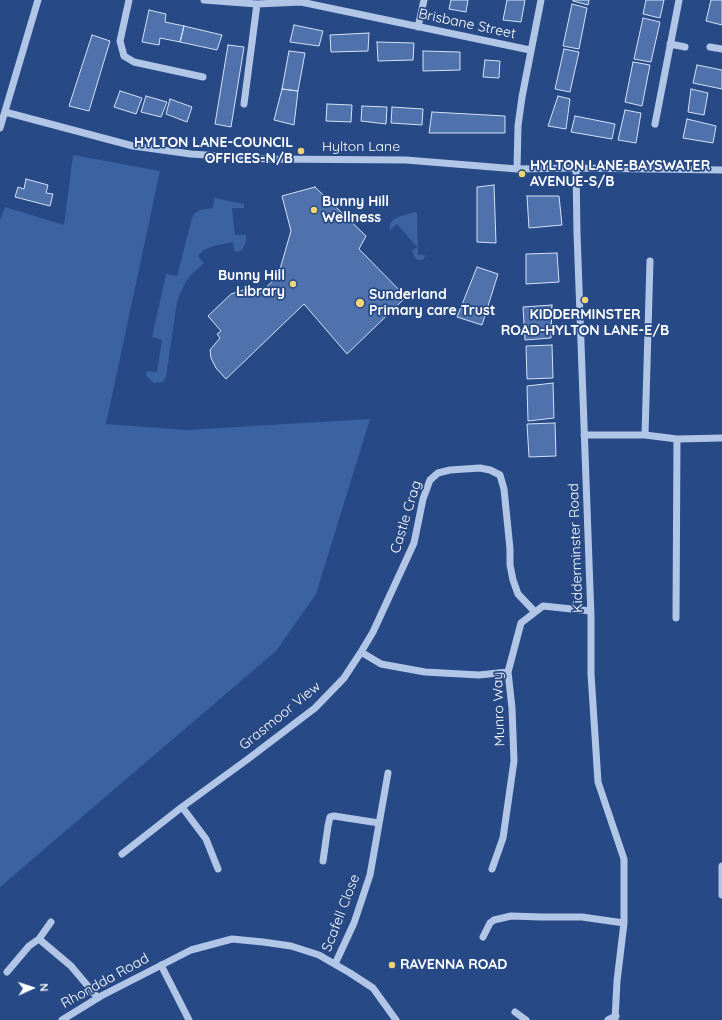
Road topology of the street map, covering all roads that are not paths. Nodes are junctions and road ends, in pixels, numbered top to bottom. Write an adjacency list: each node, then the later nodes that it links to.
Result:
1 (38, 0): 16 (street)
2 (129, 0): 14 (street)
3 (208, 0): 7 (street, Brisbane Street)
4 (424, 0): 8 (street)
5 (540, 0): 13 (street)
6 (679, 0): 9 (street)
7 (257, 4): 8 (street, Brisbane Street); 15 (street)
8 (418, 27): 13 (street, Brisbane Street)
9 (670, 44): 10 (street); 17 (street)
10 (685, 47)
11 (710, 47): 12 (street)
12 (722, 49)
13 (530, 50): 20 (street)
14 (203, 77)
15 (244, 104)
16 (5, 112): 18 (street); 20 (street, Hylton Lane)
17 (655, 124)
18 (0, 128)
19 (576, 168): 20 (street, Hylton Lane); 21 (street, Hylton Lane); 23 (street, Kidderminster Road)
20 (517, 169)
21 (722, 170)
22 (650, 261): 24 (street)
23 (584, 434): 24 (street); 27 (street, Kidderminster Road)
24 (645, 435): 26 (street)
25 (722, 438): 26 (street)
26 (677, 439): 29 (street)
27 (591, 611): 28 (street, Munro Way); 42 (street, Kidderminster Road)
28 (535, 612): 30 (street, Castle Crag); 31 (street, Munro Way)
29 (676, 618)
30 (361, 652): 31 (street); 33 (street, Grasmoor View)
31 (508, 672): 39 (street, Munro Way)
32 (388, 773): 34 (street, Scafell Close)
33 (182, 807): 35 (street, Grasmoor View); 38 (street)
34 (379, 823): 36 (street); 45 (street, Scafell Close)
35 (122, 854)
36 (323, 861)
37 (722, 866): 40 (street)
38 (218, 868)
39 (492, 870)
40 (722, 895)
41 (51, 922): 44 (street)
42 (624, 923): 43 (street); 50 (street, Kidderminster Road)
43 (483, 937)
44 (39, 939): 47 (street); 48 (street)
45 (335, 964): 46 (street); 53 (street)
46 (161, 966): 48 (street, Rhondda Road); 52 (street)
47 (7, 972)
48 (98, 998): 51 (street, Rhondda Road)
49 (515, 1012): 54 (street)
50 (616, 1018): 55 (street)
51 (62, 1020)
52 (189, 1020)
53 (396, 1020)
54 (526, 1020)
55 (608, 1020)

